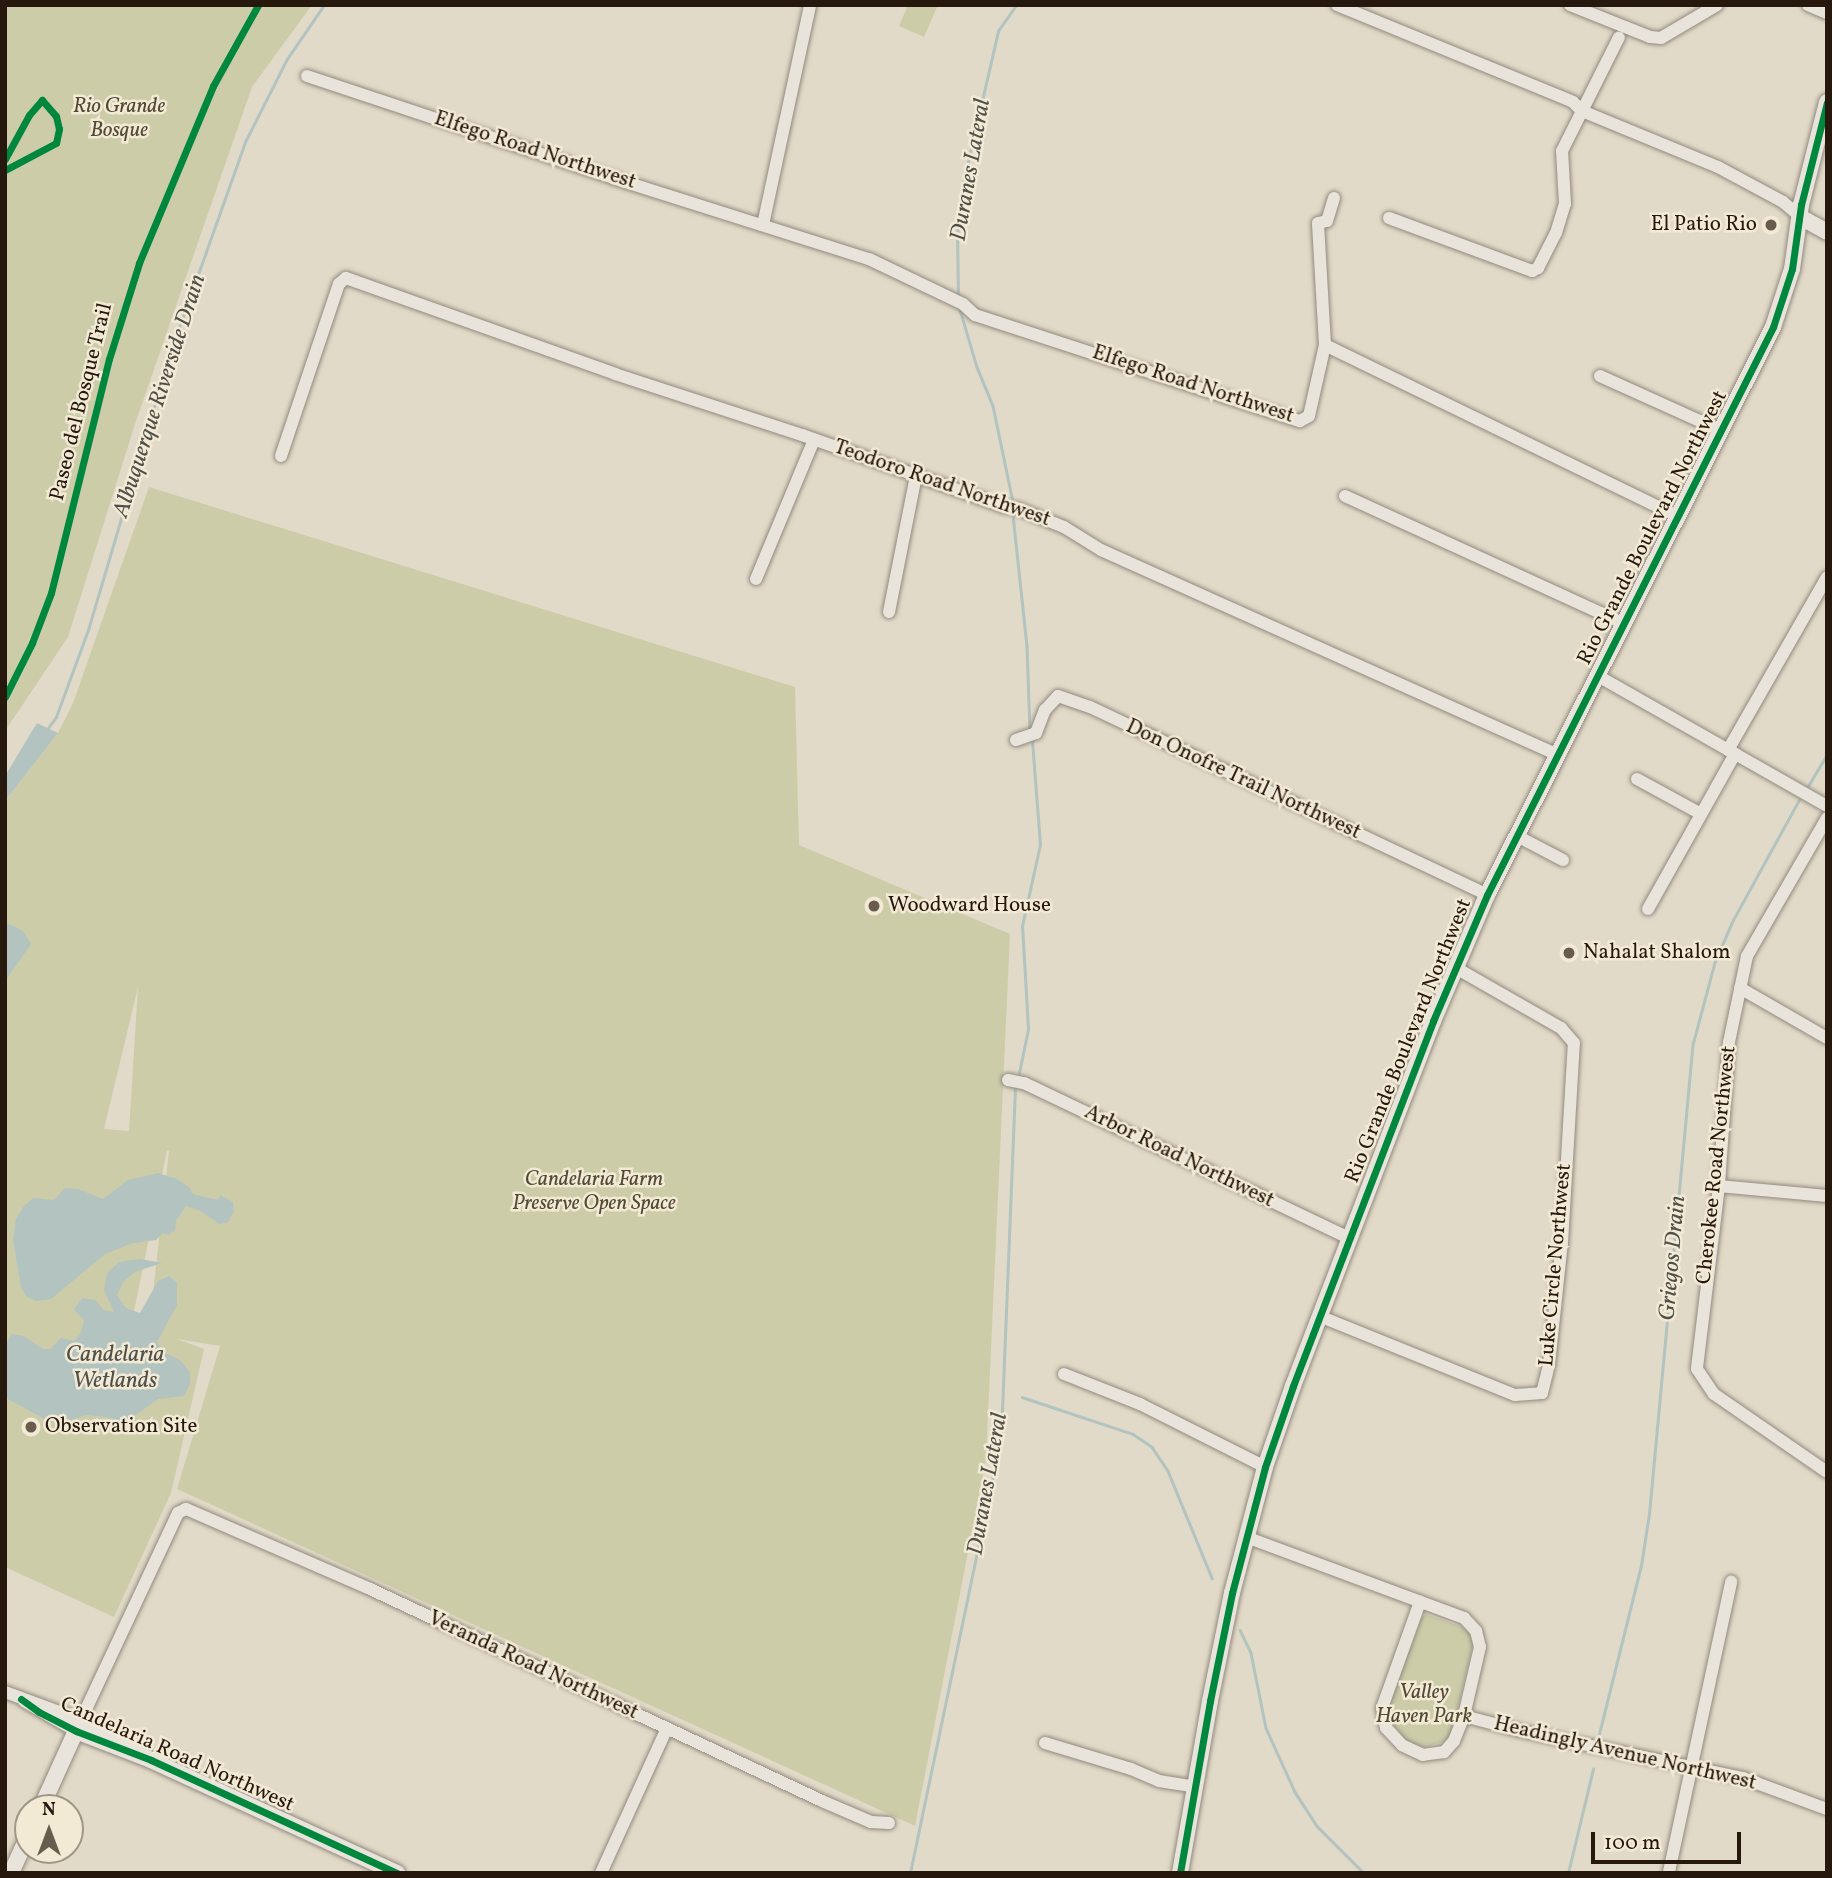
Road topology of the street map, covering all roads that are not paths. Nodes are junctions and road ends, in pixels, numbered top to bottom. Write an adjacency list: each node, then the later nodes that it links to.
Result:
1 (810, 5): 14 (street)
2 (1337, 5): 10 (street)
3 (1570, 5): 4 (street)
4 (1717, 5)
5 (1808, 5): 6 (street)
6 (1827, 13)
7 (1619, 37): 10 (street)
8 (307, 76): 14 (street, Elfego Road Northwest)
9 (1827, 102): 13 (main road, Rio Grande Boulevard Northwest)
10 (1582, 111): 12 (street); 13 (street)
11 (1334, 198): 16 (street, Elfego Road Northwest)
12 (1389, 218)
13 (1802, 218): 15 (main road); 18 (main road, Rio Grande Boulevard Northwest)
14 (763, 225): 16 (street, Elfego Road Northwest)
15 (1827, 232)
16 (1325, 345): 23 (street)
17 (1600, 376): 18 (street)
18 (1723, 431): 23 (main road, Rio Grande Boulevard Northwest)
19 (814, 440): 20 (street, Teodoro Road Northwest); 21 (street, Teodoro Road Northwest); 25 (street)
20 (281, 456)
21 (916, 476): 26 (street); 31 (street, Teodoro Road Northwest)
22 (1345, 496): 27 (street)
23 (1677, 516): 27 (main road, Rio Grande Boulevard Northwest)
24 (1827, 577): 30 (street)
25 (756, 579)
26 (890, 612)
27 (1625, 624): 28 (main road, Rio Grande Boulevard Northwest)
28 (1598, 676): 30 (street); 31 (main road, Rio Grande Boulevard Northwest)
29 (1026, 738): 38 (street, Don Onofre Trail Northwest)
30 (1731, 752): 33 (street); 34 (street)
31 (1558, 755): 36 (main road, Rio Grande Boulevard Northwest)
32 (1637, 779): 34 (street)
33 (1827, 806)
34 (1699, 813): 39 (street)
35 (1827, 818): 41 (street, Cherokee Road Northwest)
36 (1517, 836): 37 (street); 38 (main road, Rio Grande Boulevard Northwest)
37 (1563, 860)
38 (1487, 895): 40 (main road, Rio Grande Boulevard Northwest)
39 (1648, 909)
40 (1454, 967): 46 (main road, Rio Grande Boulevard Northwest); 47 (street, Luke Circle Northwest)
41 (1740, 988): 42 (street); 44 (street, Cherokee Road Northwest)
42 (1827, 1038)
43 (1008, 1080): 46 (street, Arbor Road Northwest)
44 (1719, 1186): 45 (street); 50 (street, Cherokee Road Northwest)
45 (1827, 1196)
46 (1349, 1238): 47 (main road, Rio Grande Boulevard Northwest)
47 (1319, 1316): 49 (main road, Rio Grande Boulevard Northwest)
48 (1065, 1374): 49 (street)
49 (1265, 1467): 51 (main road, Rio Grande Boulevard Northwest)
50 (1827, 1472)
51 (1246, 1537): 53 (street, Headingly Avenue Northwest); 60 (main road, Rio Grande Boulevard Northwest)
52 (1731, 1582): 59 (street)
53 (1420, 1602): 55 (street, Headingly Avenue Northwest); 55 (street)
54 (5, 1692): 56 (street, Candelaria Road Northwest)
55 (1464, 1716): 59 (street, Headingly Avenue Northwest)
56 (78, 1726): 57 (street, Veranda Road Northwest); 61 (main road); 65 (main road, Candelaria Road Northwest)
57 (667, 1728): 63 (street, Veranda Road Northwest); 66 (street)
58 (1045, 1743): 60 (street)
59 (1692, 1767): 62 (street, Headingly Avenue Northwest); 64 (street)
60 (1195, 1787): 67 (main road, Rio Grande Boulevard Northwest)
61 (47, 1794)
62 (1827, 1809)
63 (889, 1823)
64 (1669, 1872)
65 (397, 1873)
66 (601, 1873)
67 (1180, 1873)

